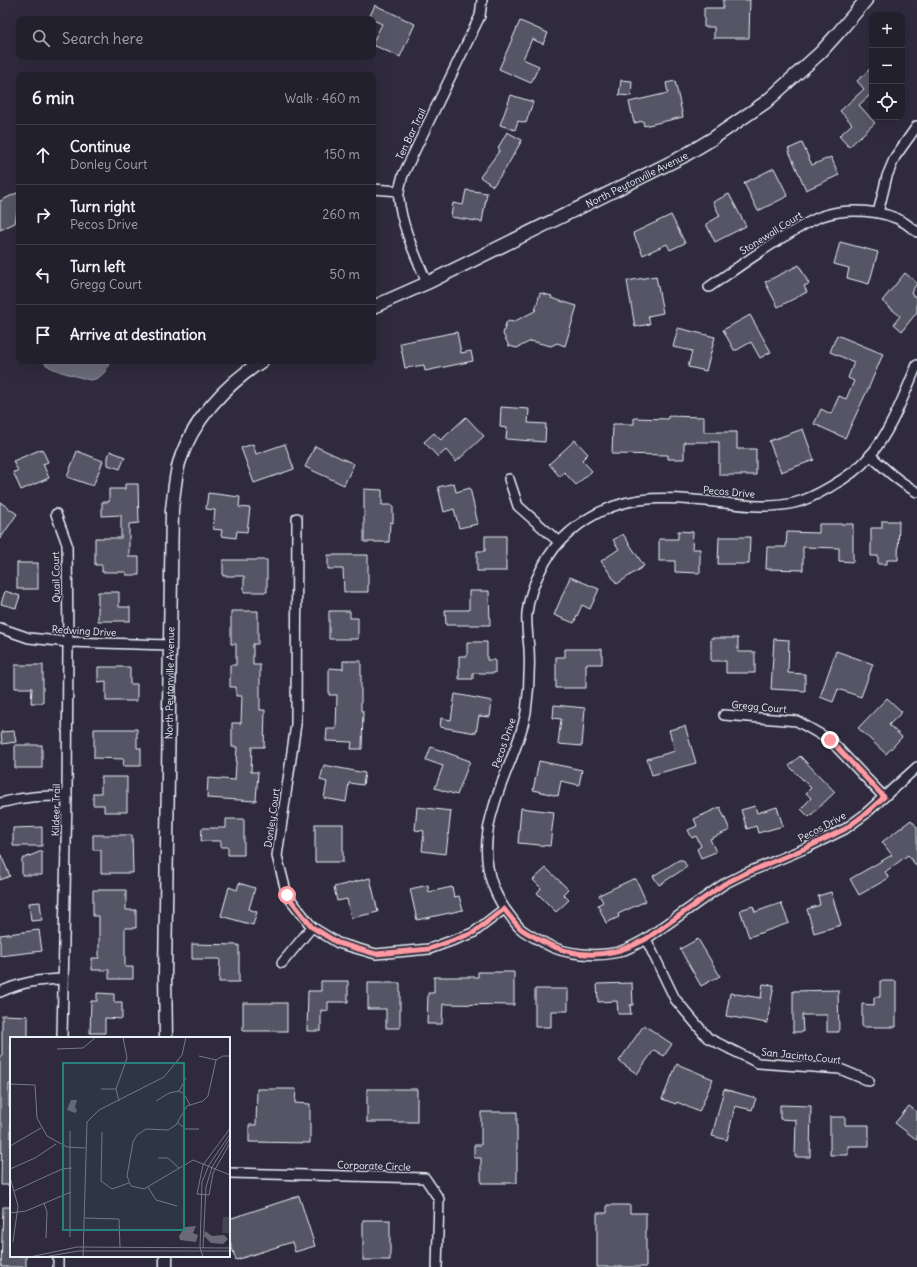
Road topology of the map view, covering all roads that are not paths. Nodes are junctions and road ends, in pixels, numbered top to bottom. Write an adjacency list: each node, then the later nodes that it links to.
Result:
1 (482, 0): 5 (street, Ten Bar Trail)
2 (866, 0): 8 (street, North Peytonville Avenue)
3 (917, 126): 6 (street)
4 (376, 189): 5 (street)
5 (399, 191): 8 (street, Ten Bar Trail)
6 (878, 213): 7 (street, Stonewall Court); 9 (street, Stonewall Court)
7 (917, 232)
8 (427, 283): 10 (street, North Peytonville Avenue)
9 (709, 287)
10 (376, 307)
11 (258, 364): 21 (street, North Peytonville Avenue)
12 (917, 365): 13 (street, Pecos Drive)
13 (870, 455): 15 (street); 18 (street, Pecos Drive)
14 (509, 479): 18 (street)
15 (917, 492)
16 (56, 514): 20 (street, Quail Court)
17 (297, 518): 28 (street, Donley Court)
18 (559, 542): 27 (street, Pecos Drive)
19 (0, 628): 20 (street, Redwing Drive)
20 (68, 642): 21 (street, Redwing Drive); 24 (street, Kildeer Trail)
21 (169, 644): 34 (street, North Peytonville Avenue)
22 (724, 715): 25 (street, Gregg Court)
23 (917, 767): 25 (street, Pecos Drive)
24 (67, 796): 26 (street); 31 (street, Kildeer Trail)
25 (884, 797): 29 (street, Pecos Drive)
26 (0, 803)
27 (504, 909): 28 (street, Donley Court); 29 (street, Pecos Drive)
28 (312, 927): 30 (street)
29 (646, 939): 35 (street, San Jacinto Court)
30 (282, 963)
31 (63, 979): 32 (street); 33 (street, Kildeer Trail)
32 (0, 992)
33 (62, 1037)
34 (166, 1037)
35 (869, 1081)
36 (230, 1173): 37 (street, Corporate Circle)
37 (437, 1267)

